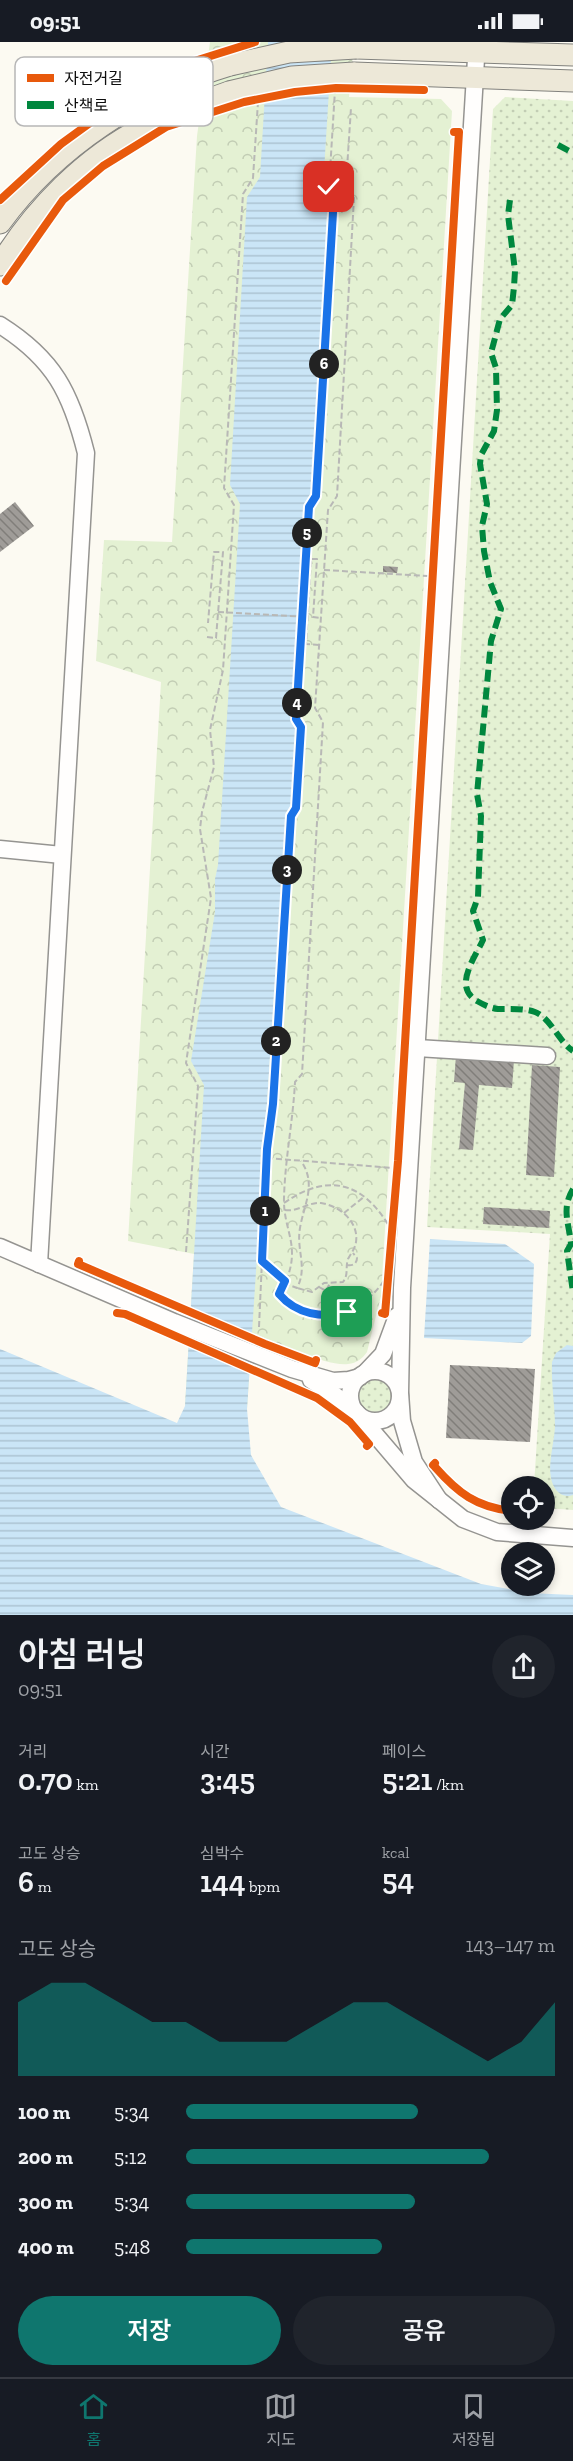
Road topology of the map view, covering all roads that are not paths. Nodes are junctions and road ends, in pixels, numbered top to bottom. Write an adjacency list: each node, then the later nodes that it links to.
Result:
1 (573, 55): 2 (main road)
2 (476, 58): 3 (main road, bridge); 4 (main road); 5 (main road, bridge); 13 (street)
3 (213, 71)
4 (573, 81)
5 (213, 105)
6 (102, 126): 8 (main road, bridge)
7 (148, 126): 9 (main road, bridge)
8 (0, 223)
9 (0, 265)
10 (0, 325): 12 (street)
11 (0, 849): 12 (street)
12 (62, 855): 16 (street)
13 (417, 1048): 14 (street); 17 (street)
14 (547, 1056)
15 (0, 1247): 16 (street)
16 (39, 1264): 18 (street)
17 (395, 1289): 19 (street); 20 (street)
18 (292, 1369): 19 (street); 21 (street)
19 (362, 1376): 20 (street); 21 (street)
20 (399, 1393): 21 (street); 22 (street)
21 (356, 1412): 22 (street)
22 (439, 1500): 23 (street)
23 (573, 1538)

